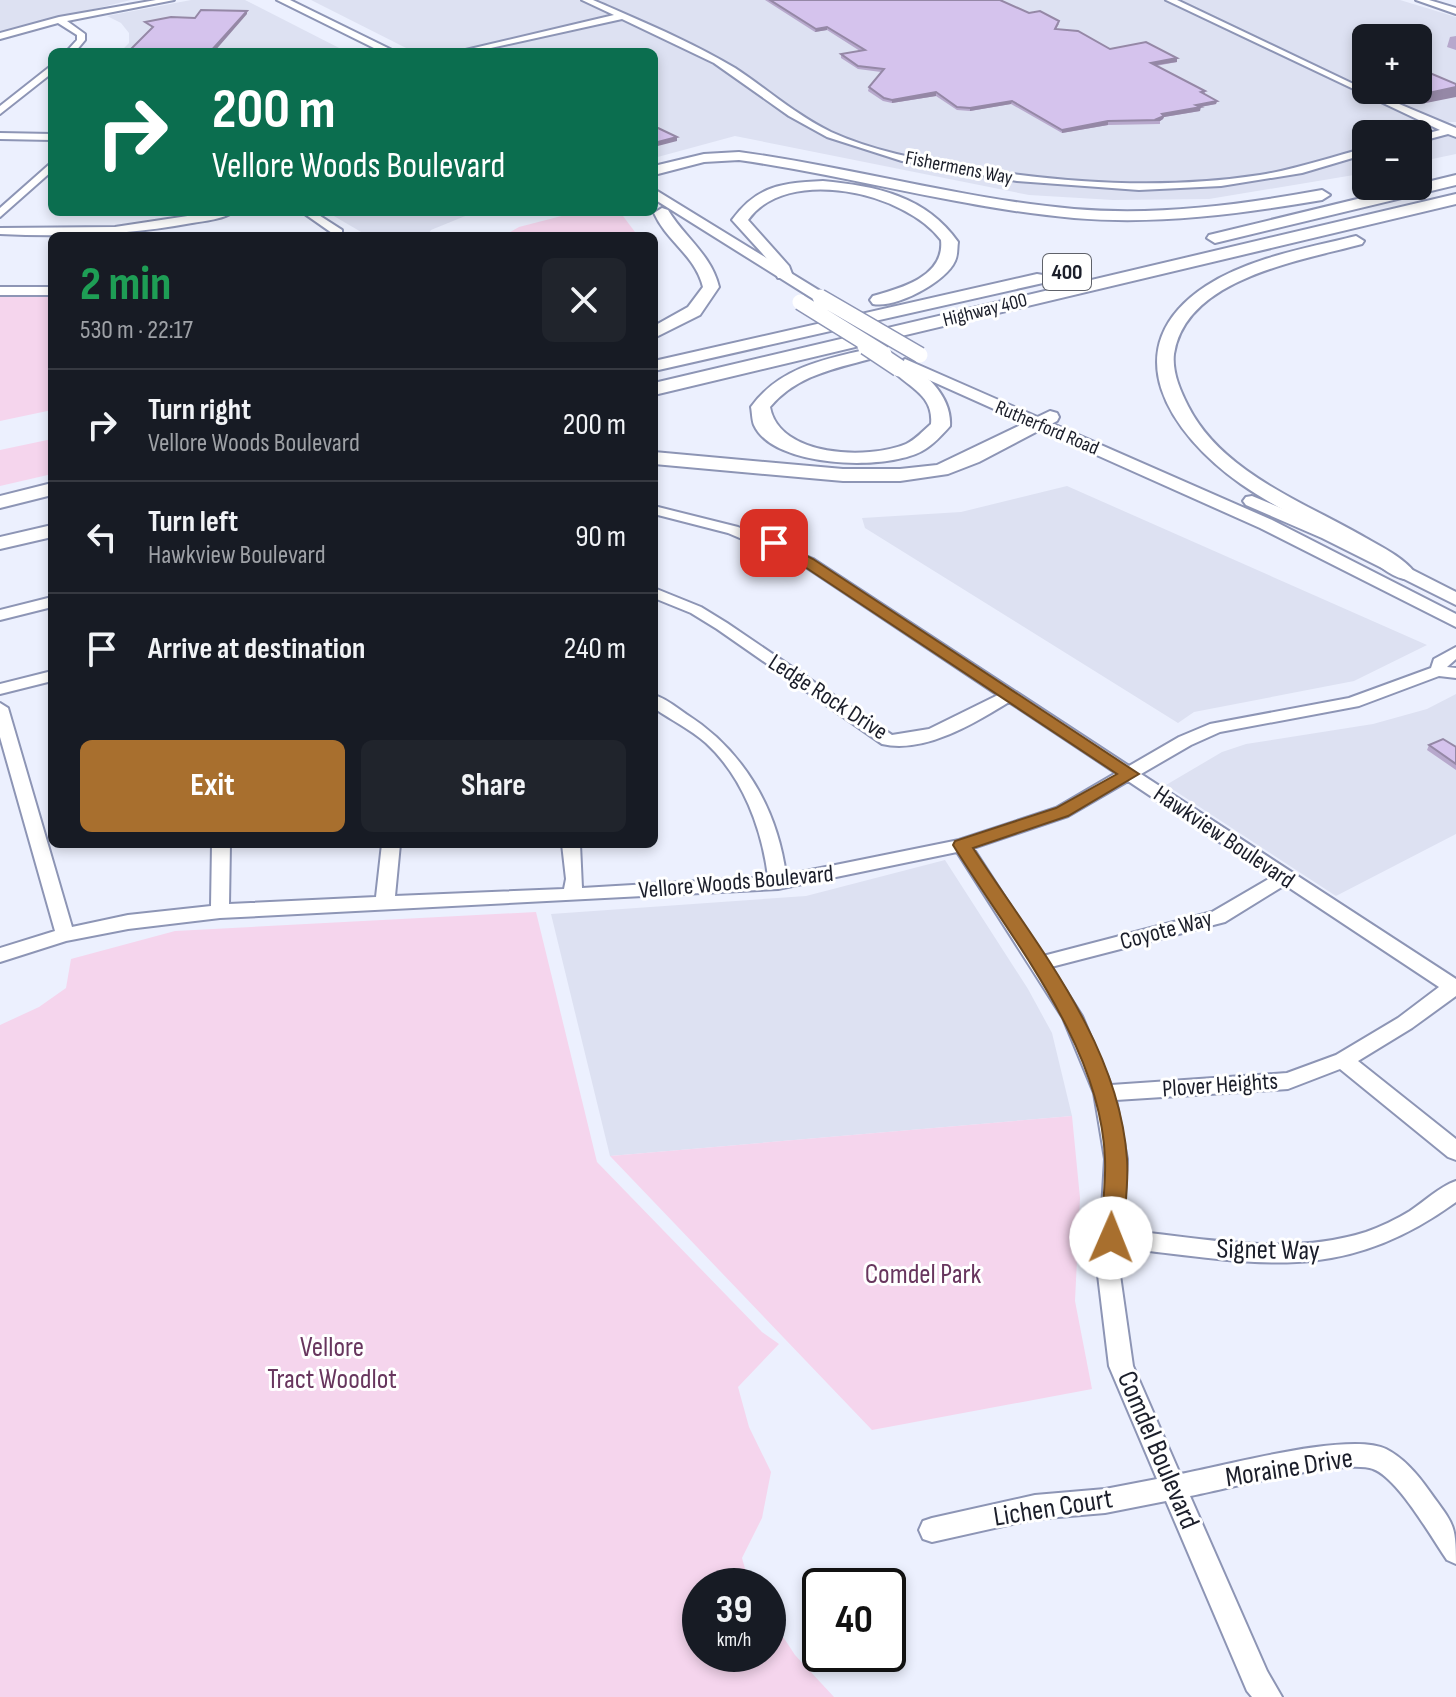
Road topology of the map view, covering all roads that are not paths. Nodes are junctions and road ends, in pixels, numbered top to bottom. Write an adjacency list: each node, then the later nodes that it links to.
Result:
1 (149, 0): 8 (street)
2 (170, 0): 8 (street)
3 (586, 0): 10 (street, Fishermens Way)
4 (1170, 0): 22 (street)
5 (1420, 0): 9 (street)
6 (1431, 0): 9 (street)
7 (278, 3): 14 (main road); 15 (main road)
8 (134, 5): 11 (street)
9 (1456, 10)
10 (623, 16): 16 (street); 17 (street); 26 (street, Fishermens Way)
11 (59, 20): 12 (street); 13 (street)
12 (0, 36)
13 (74, 48)
14 (362, 48)
15 (382, 48)
16 (479, 48)
17 (507, 48)
18 (48, 72): 19 (street)
19 (30, 89): 20 (street); 21 (street)
20 (45, 89)
21 (0, 111)
22 (1454, 133): 25 (street)
23 (0, 136): 24 (street)
24 (48, 137)
25 (1432, 137)
26 (1352, 155)
27 (48, 169): 32 (street)
28 (658, 170): 34 (highway)
29 (1456, 171): 30 (highway)
30 (1432, 175)
31 (1456, 180): 46 (highway)
32 (35, 182): 33 (street); 39 (street)
33 (48, 184)
34 (1352, 190)
35 (658, 195): 47 (main road, Rutherford Road)
36 (1456, 199): 51 (highway, Highway 400 / 400)
37 (658, 211): 52 (highway); 53 (main road, bridge)
38 (1456, 213): 69 (highway)
39 (0, 214)
40 (206, 216): 44 (street)
41 (313, 216): 45 (street)
42 (0, 231): 43 (street)
43 (48, 232)
44 (102, 232)
45 (338, 232)
46 (1191, 244)
47 (784, 274): 54 (highway); 55 (main road, Rutherford Road, bridge)
48 (1051, 276): 54 (highway, Highway 400 / 400)
49 (0, 291): 50 (street)
50 (48, 291)
51 (1026, 300): 55 (highway); 57 (highway, Highway 400 / 400)
52 (658, 331)
53 (866, 346): 55 (highway, bridge)
54 (677, 361): 56 (highway, Highway 400 / 400)
55 (908, 363): 58 (main road, Rutherford Road)
56 (658, 365)
57 (658, 388)
58 (1044, 421): 59 (highway); 69 (main road, Rutherford Road); 74 (main road, Rutherford Road)
59 (658, 458)
60 (48, 490): 61 (highway)
61 (0, 502)
62 (48, 506): 64 (highway)
63 (658, 511): 79 (street, Hawkview Boulevard)
64 (0, 517)
65 (48, 532): 66 (highway)
66 (0, 543)
67 (48, 546): 68 (highway)
68 (0, 555)
69 (1404, 573): 71 (main road, Rutherford Road)
70 (658, 595): 79 (street, Ledge Rock Drive)
71 (1456, 599)
72 (48, 603): 73 (street)
73 (0, 615)
74 (1456, 621)
75 (1456, 652): 76 (street, Vellore Woods Boulevard)
76 (1447, 672): 82 (street, Vellore Woods Boulevard)
77 (48, 677): 78 (street)
78 (0, 689)
79 (1009, 695): 82 (street, Hawkview Boulevard)
80 (658, 703): 88 (street)
81 (0, 708): 92 (street)
82 (1130, 774): 83 (street, Vellore Woods Boulevard); 87 (street, Hawkview Boulevard)
83 (962, 845): 88 (street, Vellore Woods Boulevard); 94 (street, Comdel Boulevard)
84 (221, 848): 91 (street)
85 (391, 848): 90 (street)
86 (571, 848): 89 (street)
87 (1284, 878): 94 (street, Coyote Way); 95 (street, Hawkview Boulevard)
88 (778, 883): 89 (street, Vellore Woods Boulevard)
89 (572, 894): 90 (street, Vellore Woods Boulevard)
90 (385, 903): 91 (street, Vellore Woods Boulevard)
91 (220, 911): 92 (street, Vellore Woods Boulevard)
92 (65, 935): 93 (street, Vellore Woods Boulevard)
93 (0, 955)
94 (1041, 963): 97 (street, Comdel Boulevard)
95 (1455, 988): 96 (street, Plover Heights)
96 (1343, 1060): 97 (street, Plover Heights); 98 (street)
97 (1104, 1093): 100 (street, Comdel Boulevard)
98 (1456, 1151)
99 (1456, 1190): 100 (street, Signet Way)
100 (1111, 1238): 101 (street, Comdel Boulevard)
101 (1174, 1487): 102 (street, Lichen Court); 103 (street, Moraine Drive); 104 (street, Comdel Boulevard)
102 (932, 1530)
103 (1456, 1551)
104 (1268, 1697)

